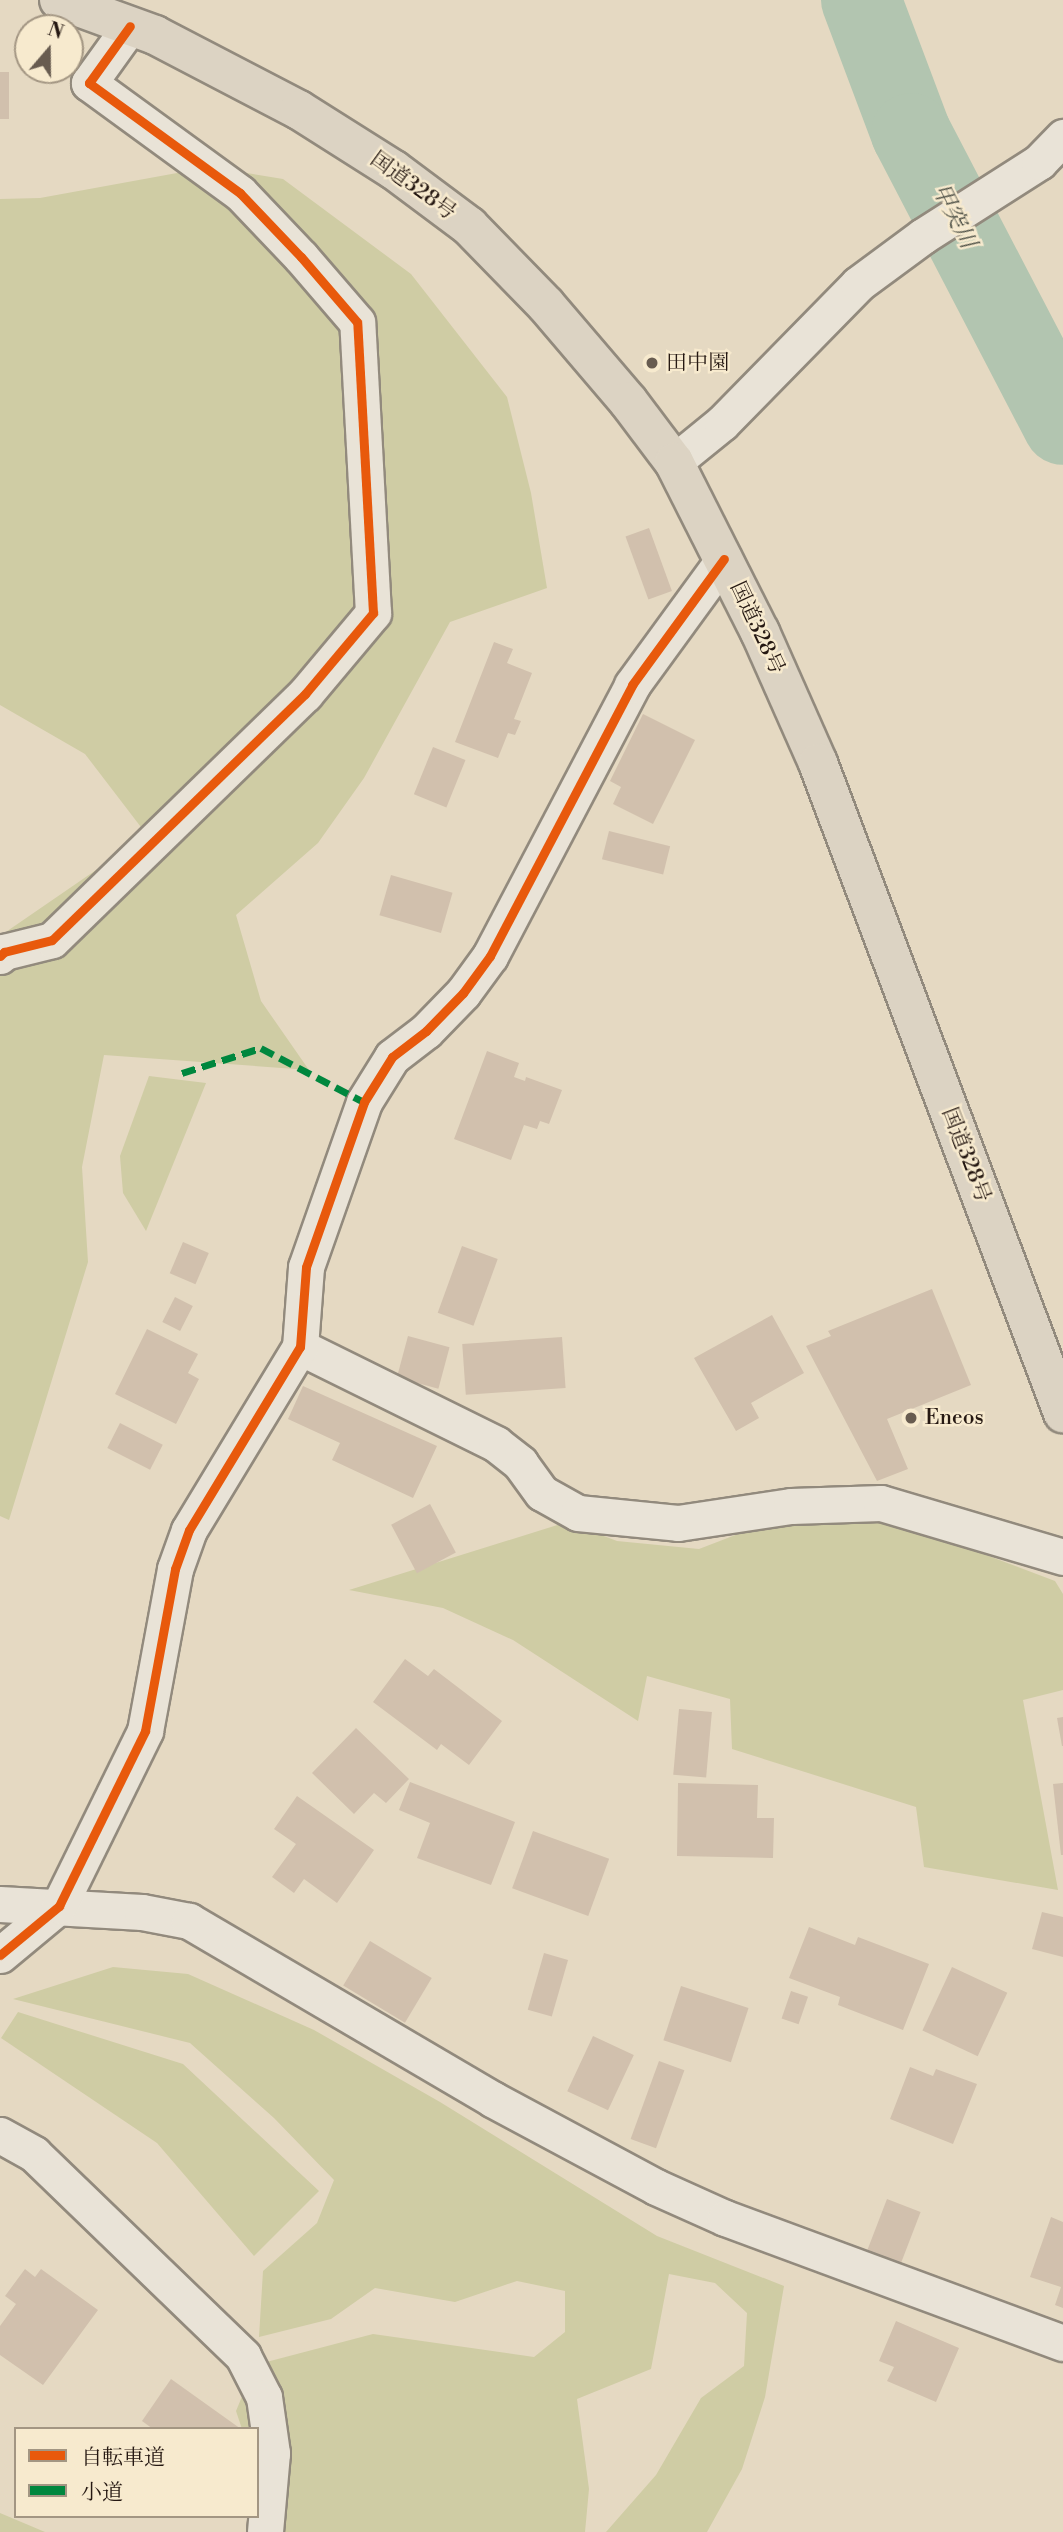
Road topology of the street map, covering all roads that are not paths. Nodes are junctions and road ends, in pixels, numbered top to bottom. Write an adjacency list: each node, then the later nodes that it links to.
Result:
1 (59, 0): 2 (highway, 国道328号)
2 (130, 26): 4 (highway, 国道328号); 6 (street)
3 (1063, 137): 4 (street)
4 (674, 462): 5 (highway, 国道328号)
5 (724, 559): 7 (street); 8 (highway, 国道328号)
6 (0, 956)
7 (300, 1347): 9 (street); 11 (street)
8 (1063, 1413)
9 (1063, 1557)
10 (0, 1904): 11 (street)
11 (60, 1906): 12 (street); 14 (street)
12 (0, 1955)
13 (0, 2135): 15 (street)
14 (1063, 2343)
15 (265, 2532)

